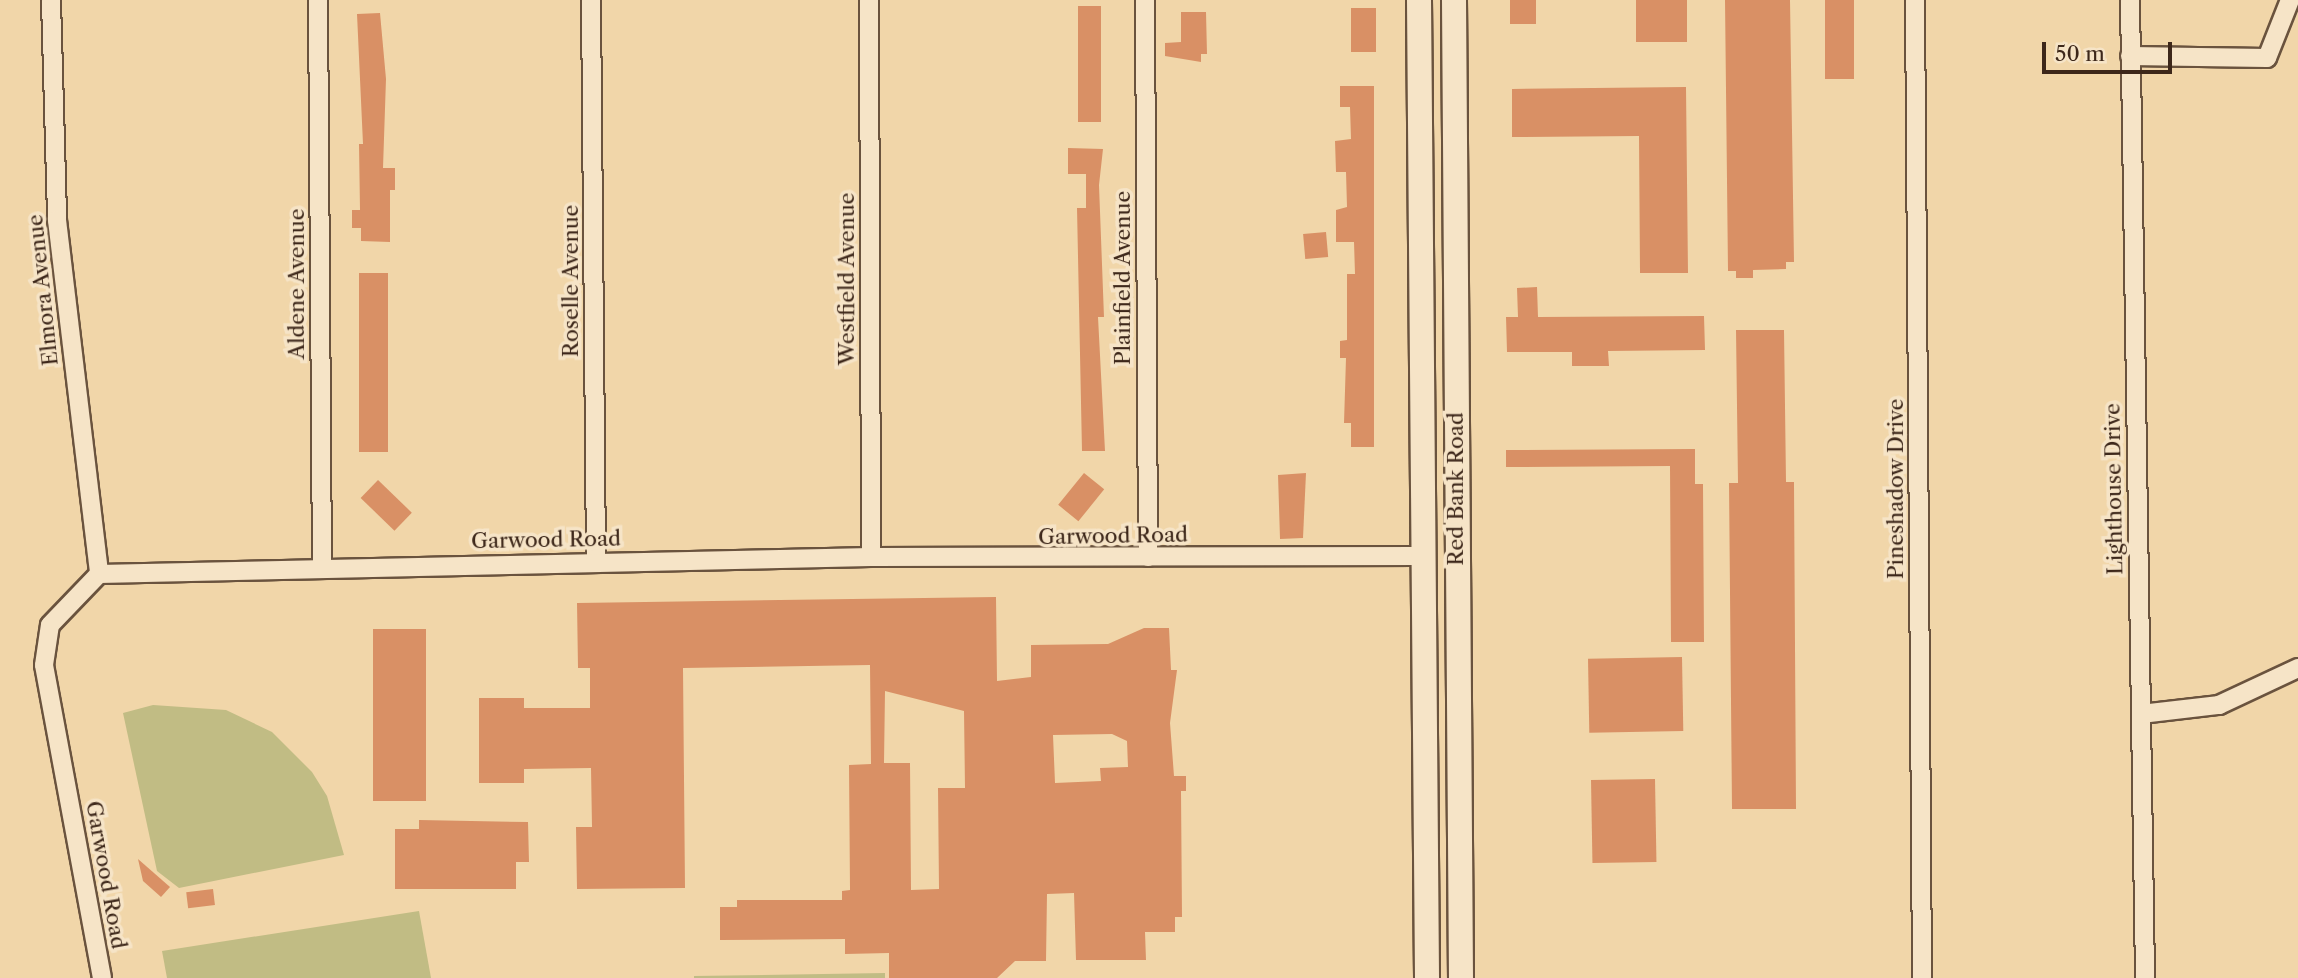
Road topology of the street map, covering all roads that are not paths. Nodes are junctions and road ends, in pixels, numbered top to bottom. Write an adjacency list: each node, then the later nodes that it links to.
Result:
1 (51, 0): 19 (street, Elmora Avenue)
2 (318, 0): 18 (street, Aldene Avenue)
3 (591, 0): 17 (street, Roselle Avenue)
4 (869, 0): 15 (street, Westfield Avenue)
5 (1145, 0): 16 (street, Plainfield Avenue)
6 (1419, 0): 12 (main road, Red Bank Road)
7 (1454, 0): 13 (main road, Red Bank Road)
8 (1915, 0): 26 (street, Pineshadow Drive)
9 (2130, 0): 11 (street, Lighthouse Drive)
10 (2290, 0): 11 (street)
11 (2130, 56): 22 (street, Lighthouse Drive)
12 (1422, 432): 13 (main road); 14 (main road, Red Bank Road)
13 (1456, 478): 20 (main road, Red Bank Road)
14 (1423, 556): 16 (street, Garwood Road); 20 (main road); 24 (main road, Red Bank Road)
15 (871, 557): 16 (street, Garwood Road); 17 (street, Garwood Road)
16 (1148, 557)
17 (596, 562): 18 (street, Garwood Road)
18 (322, 567): 19 (street, Garwood Road)
19 (99, 574): 23 (street, Garwood Road)
20 (1456, 596): 25 (main road, Red Bank Road)
21 (2298, 668): 22 (street)
22 (2141, 714): 27 (street, Lighthouse Drive)
23 (102, 978)
24 (1427, 978)
25 (1461, 978)
26 (1922, 978)
27 (2145, 978)

